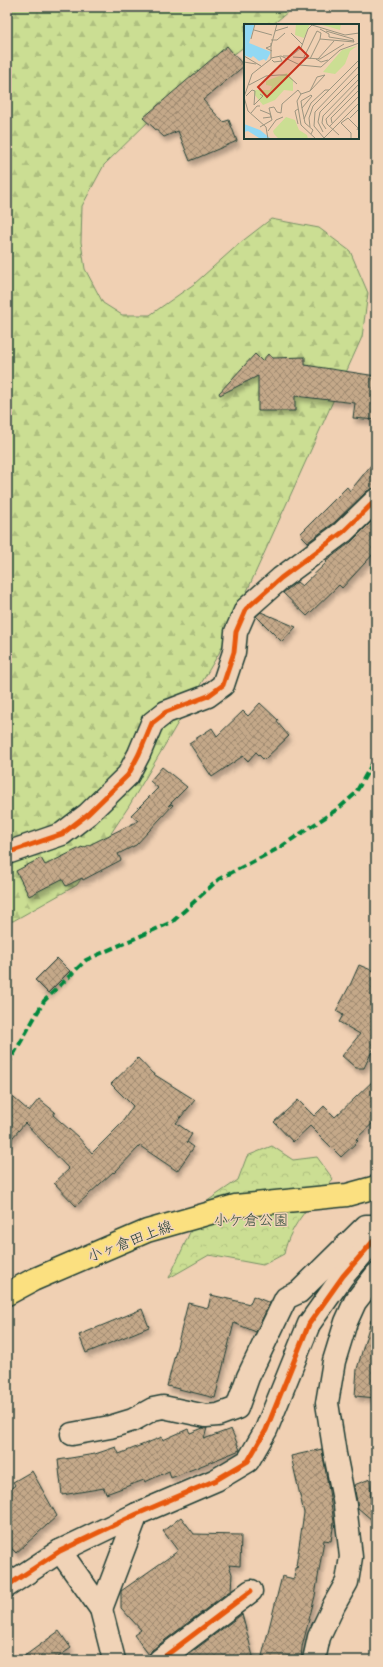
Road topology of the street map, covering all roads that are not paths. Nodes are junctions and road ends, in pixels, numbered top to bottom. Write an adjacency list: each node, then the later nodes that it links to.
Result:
1 (376, 500): 2 (street)
2 (7, 853)
3 (376, 1187): 7 (main road, 小ヶ倉田上線)
4 (376, 1226): 8 (street)
5 (376, 1238): 9 (street)
6 (376, 1275): 16 (street)
7 (7, 1294)
8 (72, 1434)
9 (137, 1514): 10 (street); 13 (street)
10 (60, 1551): 11 (street); 13 (street)
11 (7, 1586)
12 (251, 1591): 15 (street)
13 (101, 1609): 14 (street)
14 (114, 1660)
15 (160, 1660)
16 (314, 1660)

